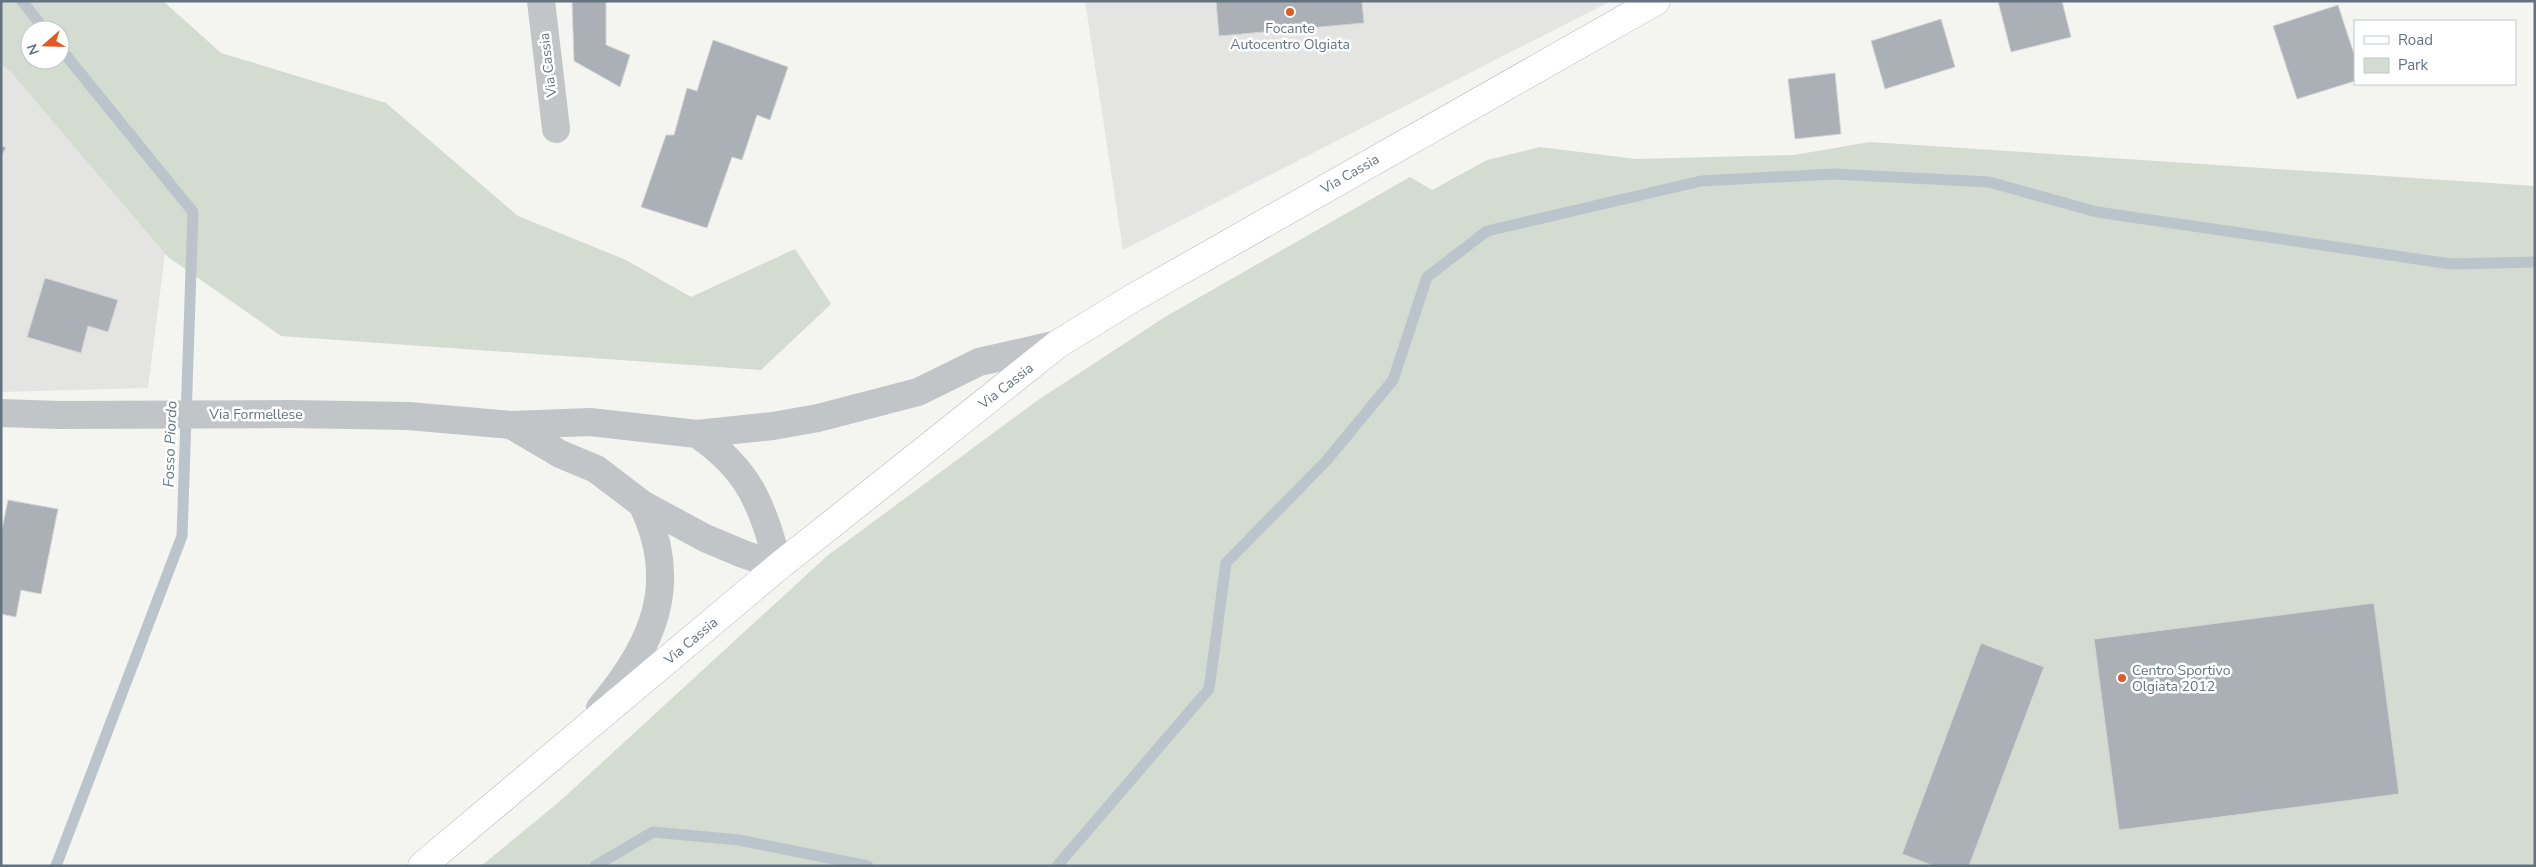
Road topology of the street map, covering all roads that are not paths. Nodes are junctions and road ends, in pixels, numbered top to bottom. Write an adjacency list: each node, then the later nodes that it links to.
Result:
1 (541, 1): 3 (street, Via Cassia)
2 (1656, 1): 4 (main road, Via Cassia)
3 (556, 129)
4 (1058, 344): 7 (street, Via Formellese); 9 (main road, Via Cassia)
5 (1, 413): 6 (street, Via Formellese)
6 (511, 425): 7 (street, Via Formellese); 8 (street)
7 (697, 434): 9 (street)
8 (642, 504): 9 (street); 10 (street)
9 (779, 566): 10 (main road, Via Cassia)
10 (572, 741): 11 (main road, Via Cassia)
11 (422, 866)

